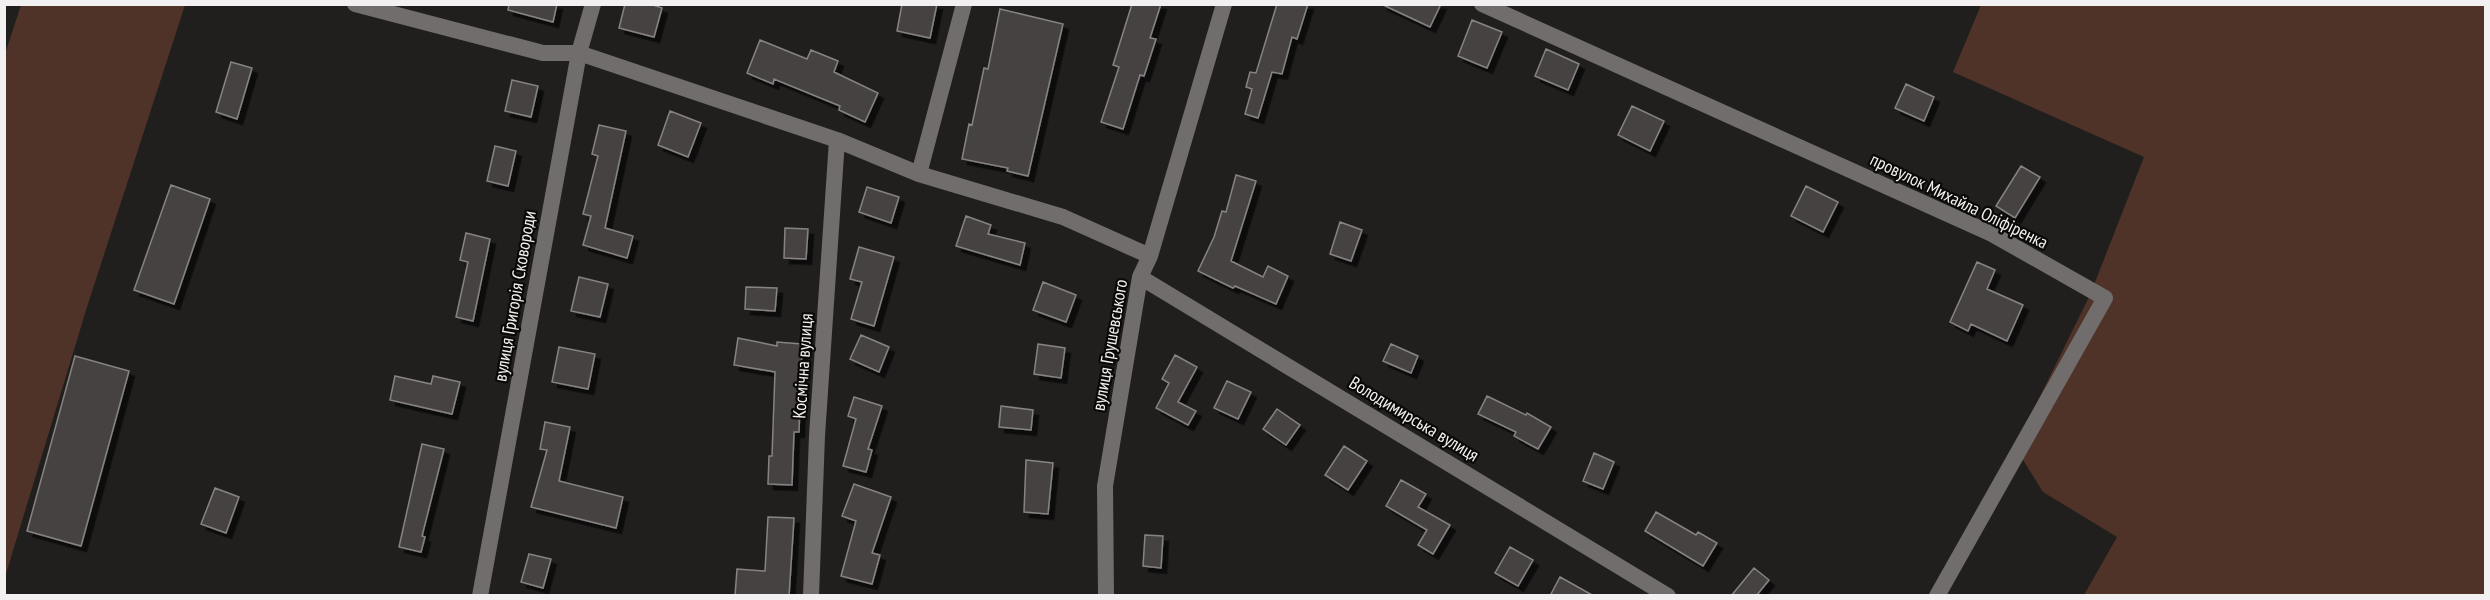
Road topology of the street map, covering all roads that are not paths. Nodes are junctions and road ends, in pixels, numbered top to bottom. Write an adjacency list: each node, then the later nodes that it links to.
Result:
1 (354, 4): 6 (street)
2 (593, 4): 6 (street, вулиця Григорія Сковороди)
3 (963, 4): 8 (street)
4 (1224, 4): 9 (street, вулиця Грушевського)
5 (1482, 4): 15 (street, провулок Михайла Оліфіренка)
6 (579, 53): 7 (street); 11 (street, вулиця Григорія Сковороди)
7 (837, 140): 8 (street); 12 (street, Космічна вулиця)
8 (920, 174): 9 (street)
9 (1150, 256): 10 (street, вулиця Грушевського)
10 (1140, 277): 13 (street, вулиця Грушевського); 14 (street, Володимирська вулиця)
11 (480, 596)
12 (811, 596)
13 (1106, 596)
14 (1668, 596)
15 (1937, 596)

